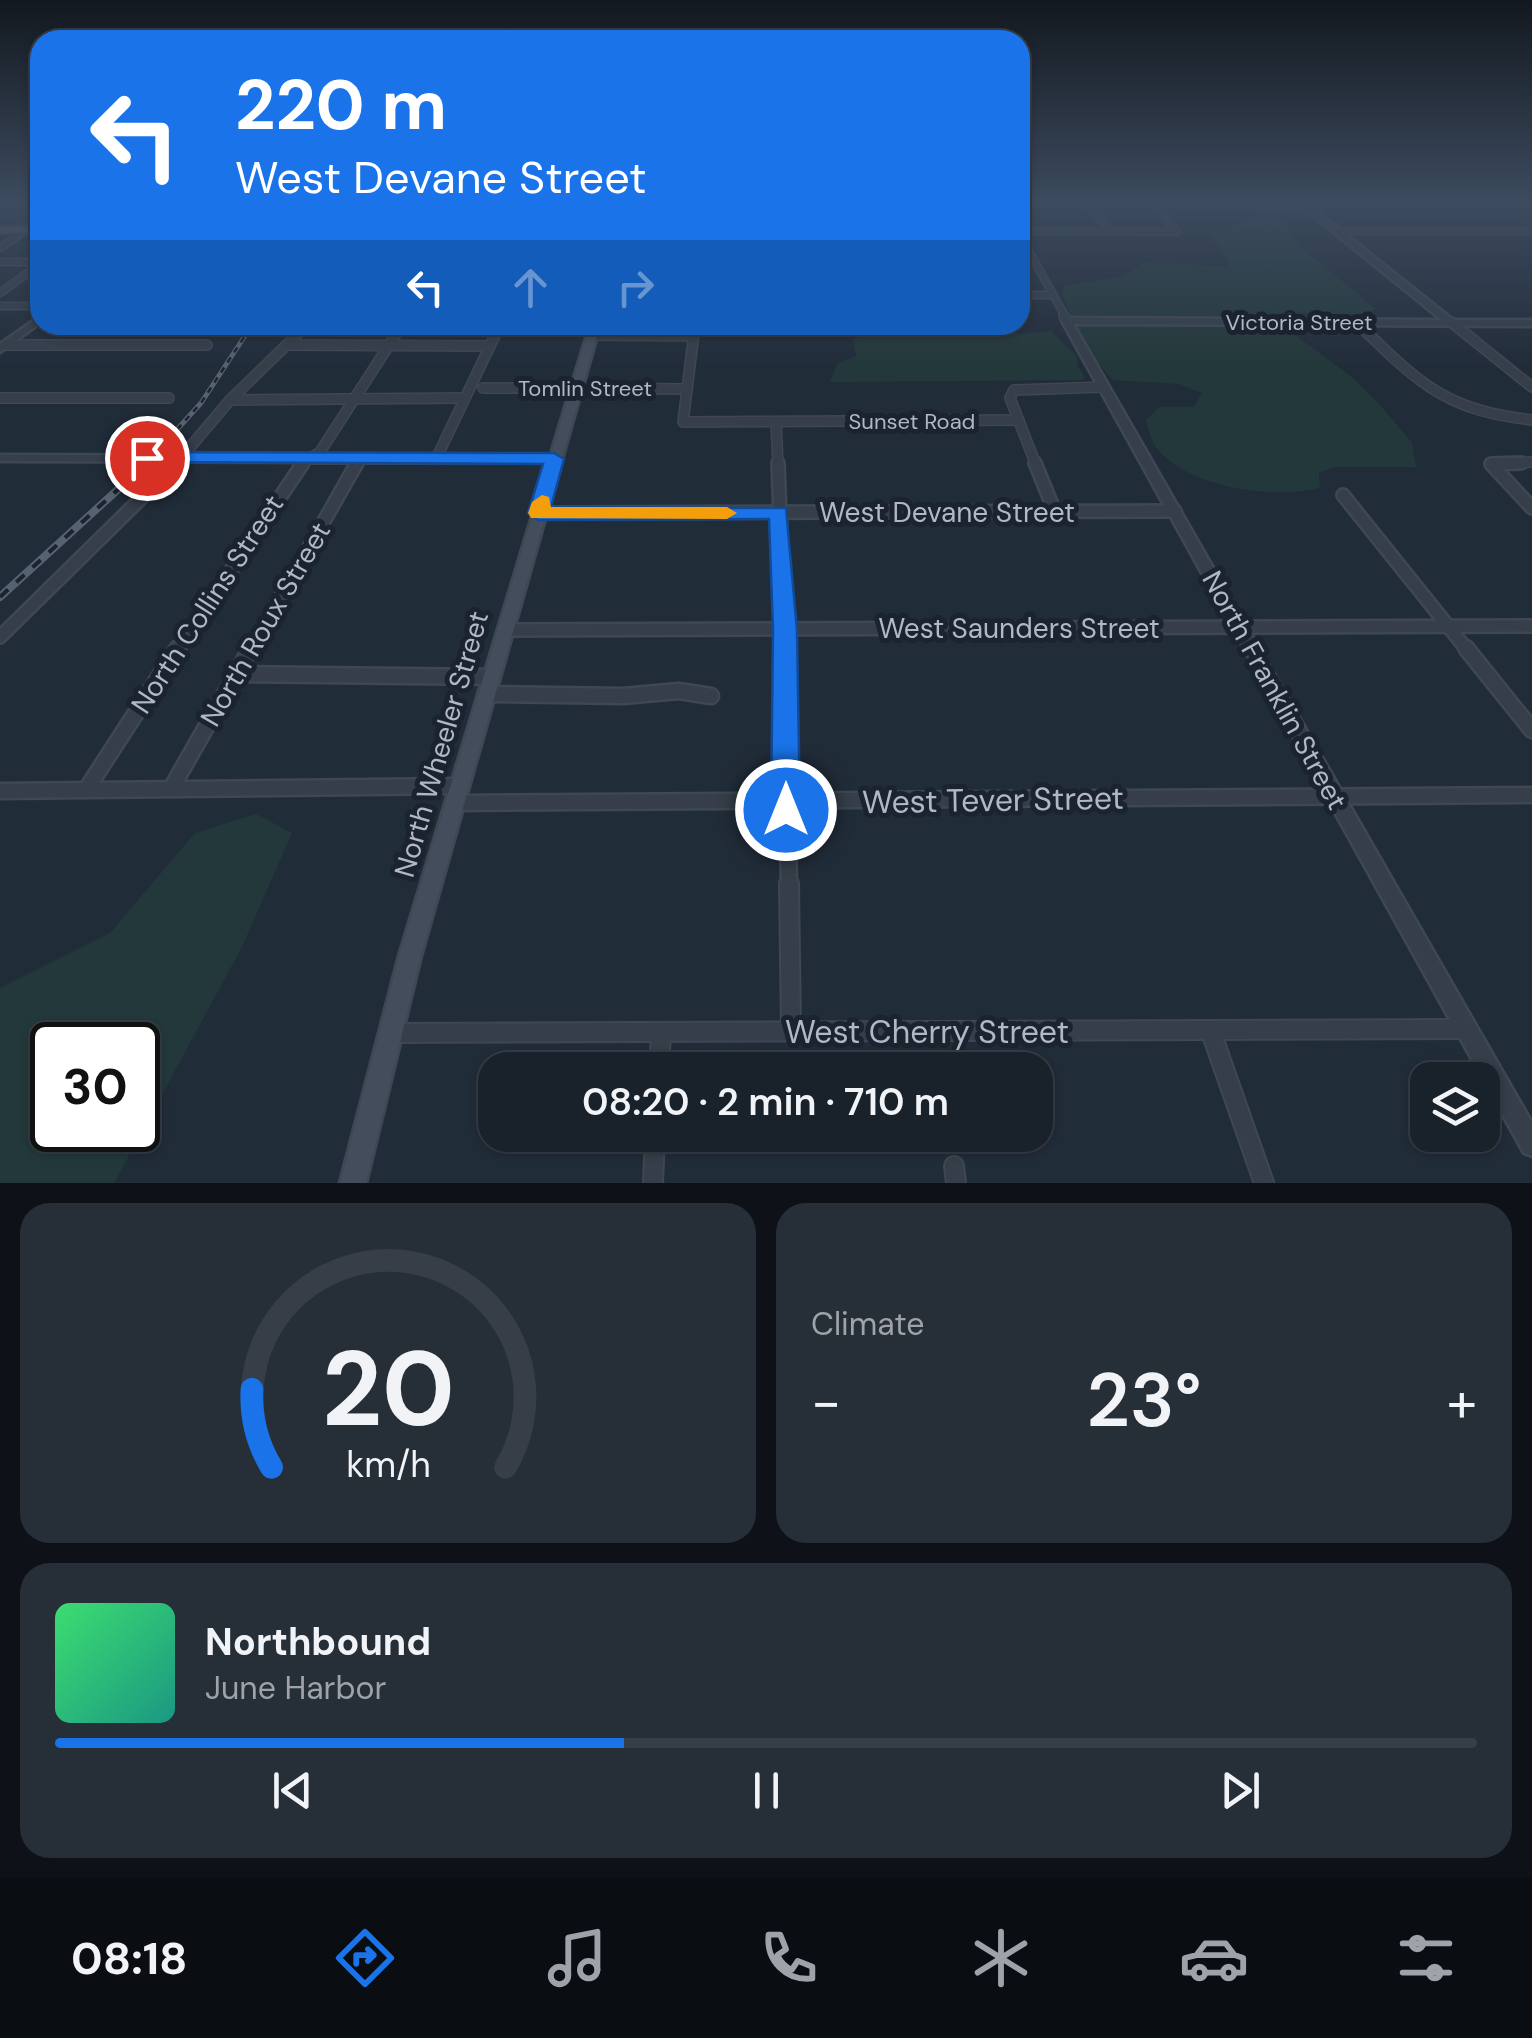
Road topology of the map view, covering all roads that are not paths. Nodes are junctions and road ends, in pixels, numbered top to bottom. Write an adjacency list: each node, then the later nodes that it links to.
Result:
1 (1369, 256): 13 (street)
2 (1032, 258): 8 (street, North Franklin Street)
3 (0, 262): 4 (street)
4 (30, 262)
5 (30, 268): 6 (street)
6 (0, 292)
7 (1030, 295): 8 (street)
8 (1051, 295): 11 (street, North Franklin Street)
9 (0, 306): 10 (street)
10 (30, 306)
11 (1066, 321): 12 (street, Victoria Street); 29 (street, North Franklin Street)
12 (1356, 322): 13 (street, Victoria Street); 37 (street)
13 (1451, 322): 14 (street, Victoria Street); 26 (street)
14 (1532, 322)
15 (30, 327): 25 (street)
16 (296, 335): 21 (street)
17 (395, 335): 23 (street, North Collins Street)
18 (495, 335): 24 (street)
19 (592, 335): 28 (main road, North Wheeler Street)
20 (693, 335): 30 (street)
21 (286, 344): 23 (street); 35 (street)
22 (207, 345): 25 (street)
23 (388, 346): 24 (street); 33 (street, North Collins Street)
24 (490, 346): 34 (street)
25 (3, 347)
26 (1532, 387)
27 (483, 388): 28 (street, Tomlin Street)
28 (575, 388): 30 (street, Tomlin Street); 43 (main road, North Wheeler Street)
29 (1104, 388): 36 (street, Sunset Road); 48 (street, North Franklin Street)
30 (687, 389): 38 (street, Sunset Road)
31 (0, 398): 32 (street)
32 (169, 398)
33 (355, 398): 34 (street); 35 (street); 44 (street, North Collins Street)
34 (465, 398): 42 (street)
35 (230, 400): 40 (street)
36 (1019, 420): 38 (street, Sunset Road); 49 (street)
37 (1532, 420)
38 (776, 422): 51 (street)
39 (0, 458): 40 (street)
40 (182, 458): 44 (street); 57 (street)
41 (359, 459): 42 (street); 44 (street); 58 (street, North Roux Street)
42 (436, 459): 43 (street)
43 (554, 459): 50 (main road, North Wheeler Street)
44 (310, 460): 63 (street, North Collins Street)
45 (1532, 462): 47 (street)
46 (1343, 496): 52 (street)
47 (1532, 508)
48 (1175, 511): 49 (street, West Devane Street); 54 (street, North Franklin Street)
49 (1056, 512): 51 (street, West Devane Street)
50 (538, 513): 51 (street, West Devane Street); 55 (main road, North Wheeler Street)
51 (779, 513): 56 (street)
52 (1450, 626): 53 (street, West Saunders Street); 54 (street, West Saunders Street); 61 (street)
53 (1532, 626)
54 (1240, 627): 56 (street, West Saunders Street); 67 (street, North Franklin Street)
55 (506, 630): 56 (street, West Saunders Street); 59 (main road, North Wheeler Street)
56 (785, 630): 68 (street)
57 (0, 638)
58 (238, 674): 59 (street); 62 (street, North Roux Street)
59 (487, 686): 60 (street); 65 (main road, North Wheeler Street)
60 (712, 696)
61 (1532, 730)
62 (170, 789): 63 (street, West Tever Street); 65 (street, West Tever Street)
63 (86, 790): 64 (street, West Tever Street)
64 (0, 791)
65 (457, 795): 68 (street, West Tever Street); 72 (main road, North Wheeler Street)
66 (1532, 795): 67 (street, West Tever Street)
67 (1335, 796): 68 (street, West Tever Street); 69 (street, North Franklin Street)
68 (785, 802): 70 (street)
69 (1465, 1029): 71 (street, West Cherry Street); 75 (street, North Franklin Street)
70 (792, 1030): 71 (street, West Cherry Street); 73 (street, West Cherry Street)
71 (1212, 1032): 79 (street)
72 (389, 1033): 73 (street, West Cherry Street); 77 (main road, North Wheeler Street)
73 (661, 1033): 74 (street)
74 (660, 1052)
75 (1530, 1138)
76 (654, 1152): 78 (street)
77 (352, 1183)
78 (652, 1183)
79 (1264, 1183)

